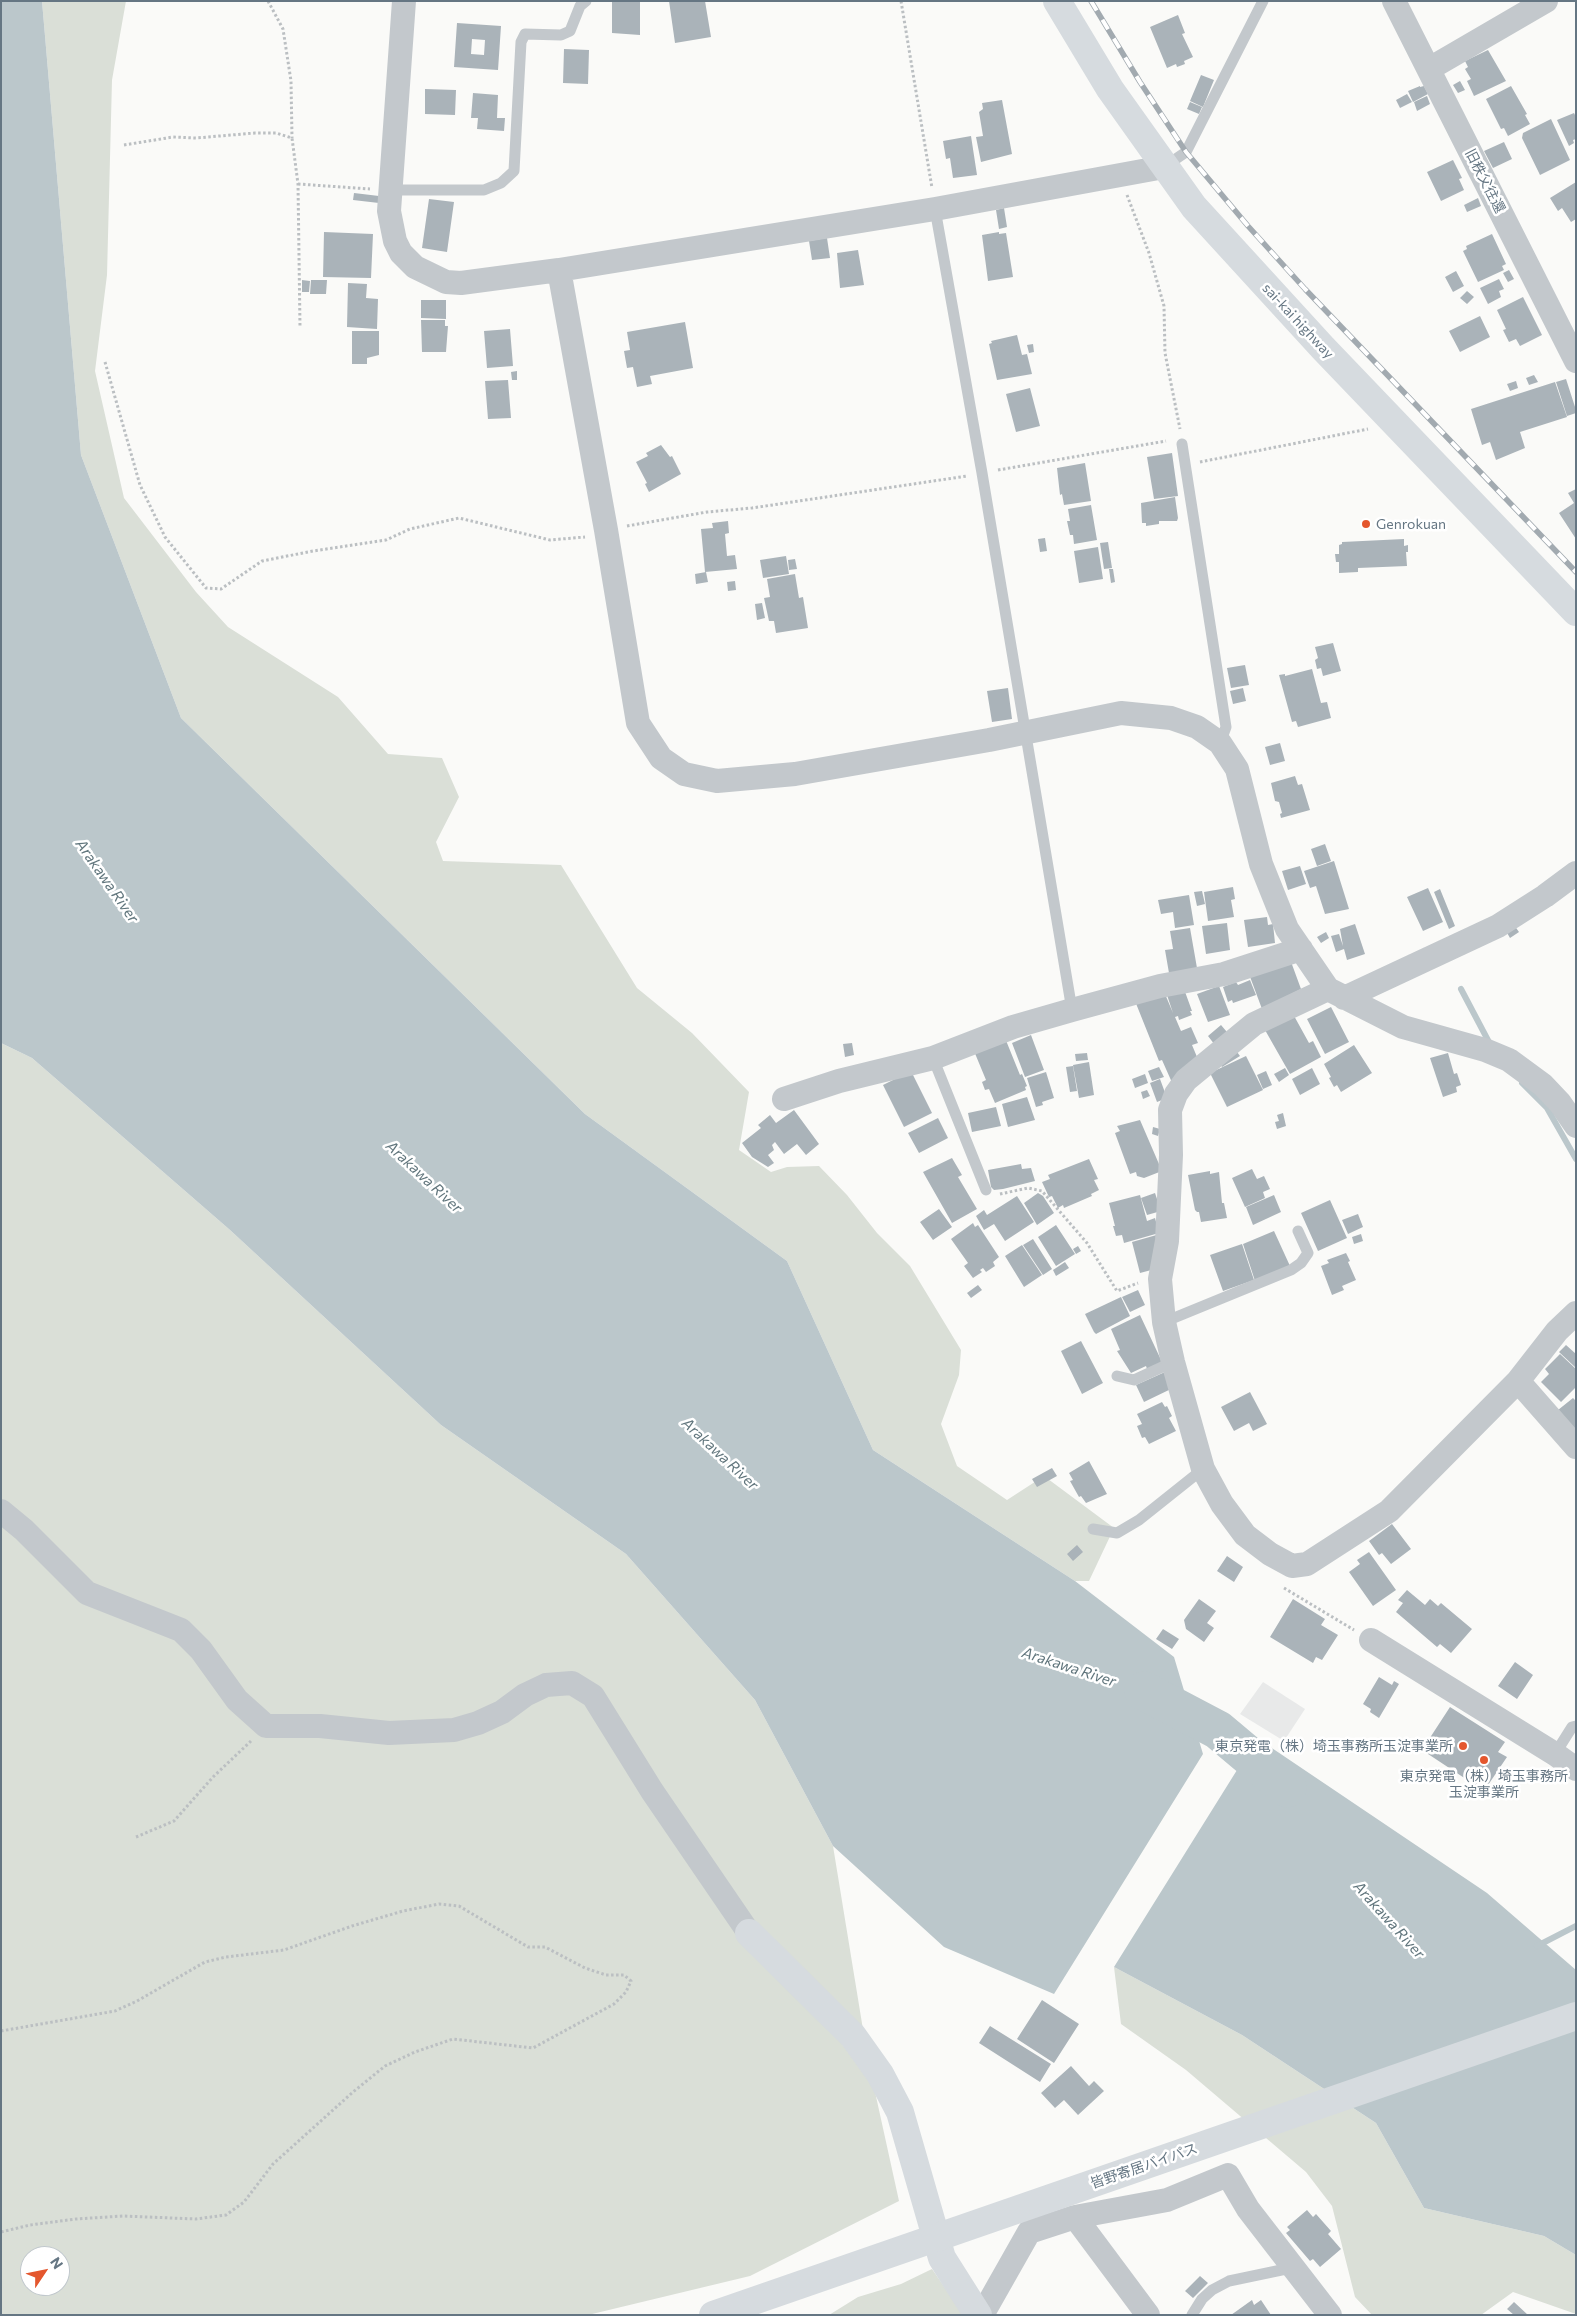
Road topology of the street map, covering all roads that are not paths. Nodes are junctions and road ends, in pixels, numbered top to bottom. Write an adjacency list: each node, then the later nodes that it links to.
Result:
1 (404, 1): 9 (street)
2 (586, 1): 9 (lane)
3 (1058, 1): 8 (main road, sai-kai highway)
4 (1263, 1): 8 (lane)
5 (1394, 1): 7 (street, 旧秩父往還)
6 (1546, 1): 7 (street)
7 (1429, 70): 12 (street, 旧秩父往還)
8 (1164, 167): 10 (street); 14 (main road, sai-kai highway)
9 (390, 190): 11 (street)
10 (935, 208): 11 (street); 15 (lane)
11 (559, 270): 15 (street)
12 (1576, 361)
13 (1182, 444): 16 (lane)
14 (1576, 612)
15 (1026, 732): 16 (street); 20 (lane)
16 (1220, 743): 18 (street)
17 (1576, 873): 19 (street)
18 (1301, 949): 19 (street); 20 (street)
19 (1336, 993): 23 (street); 27 (street)
20 (1072, 1010): 21 (street)
21 (933, 1058): 22 (street); 24 (lane)
22 (784, 1099)
23 (1576, 1126)
24 (986, 1190)
25 (1298, 1231): 27 (lane)
26 (1576, 1312): 30 (street)
27 (1164, 1322): 28 (street)
28 (1173, 1362): 29 (lane); 32 (street)
29 (1117, 1376)
30 (1518, 1381): 31 (street); 32 (street)
31 (1576, 1447)
32 (1203, 1469): 34 (lane)
33 (1, 1512): 39 (street)
34 (1093, 1529)
35 (1371, 1640): 37 (street)
36 (1576, 1726): 37 (lane)
37 (1555, 1754): 38 (street)
38 (1576, 1768)
39 (749, 1933): 44 (main road)
40 (1576, 2016): 43 (main road, 皆野寄居バイパス)
41 (1075, 2217): 42 (street); 45 (street); 46 (street)
42 (1291, 2268): 47 (lane); 48 (street)
43 (713, 2315)
44 (978, 2315)
45 (982, 2315)
46 (1148, 2315)
47 (1192, 2315)
48 (1330, 2315)

